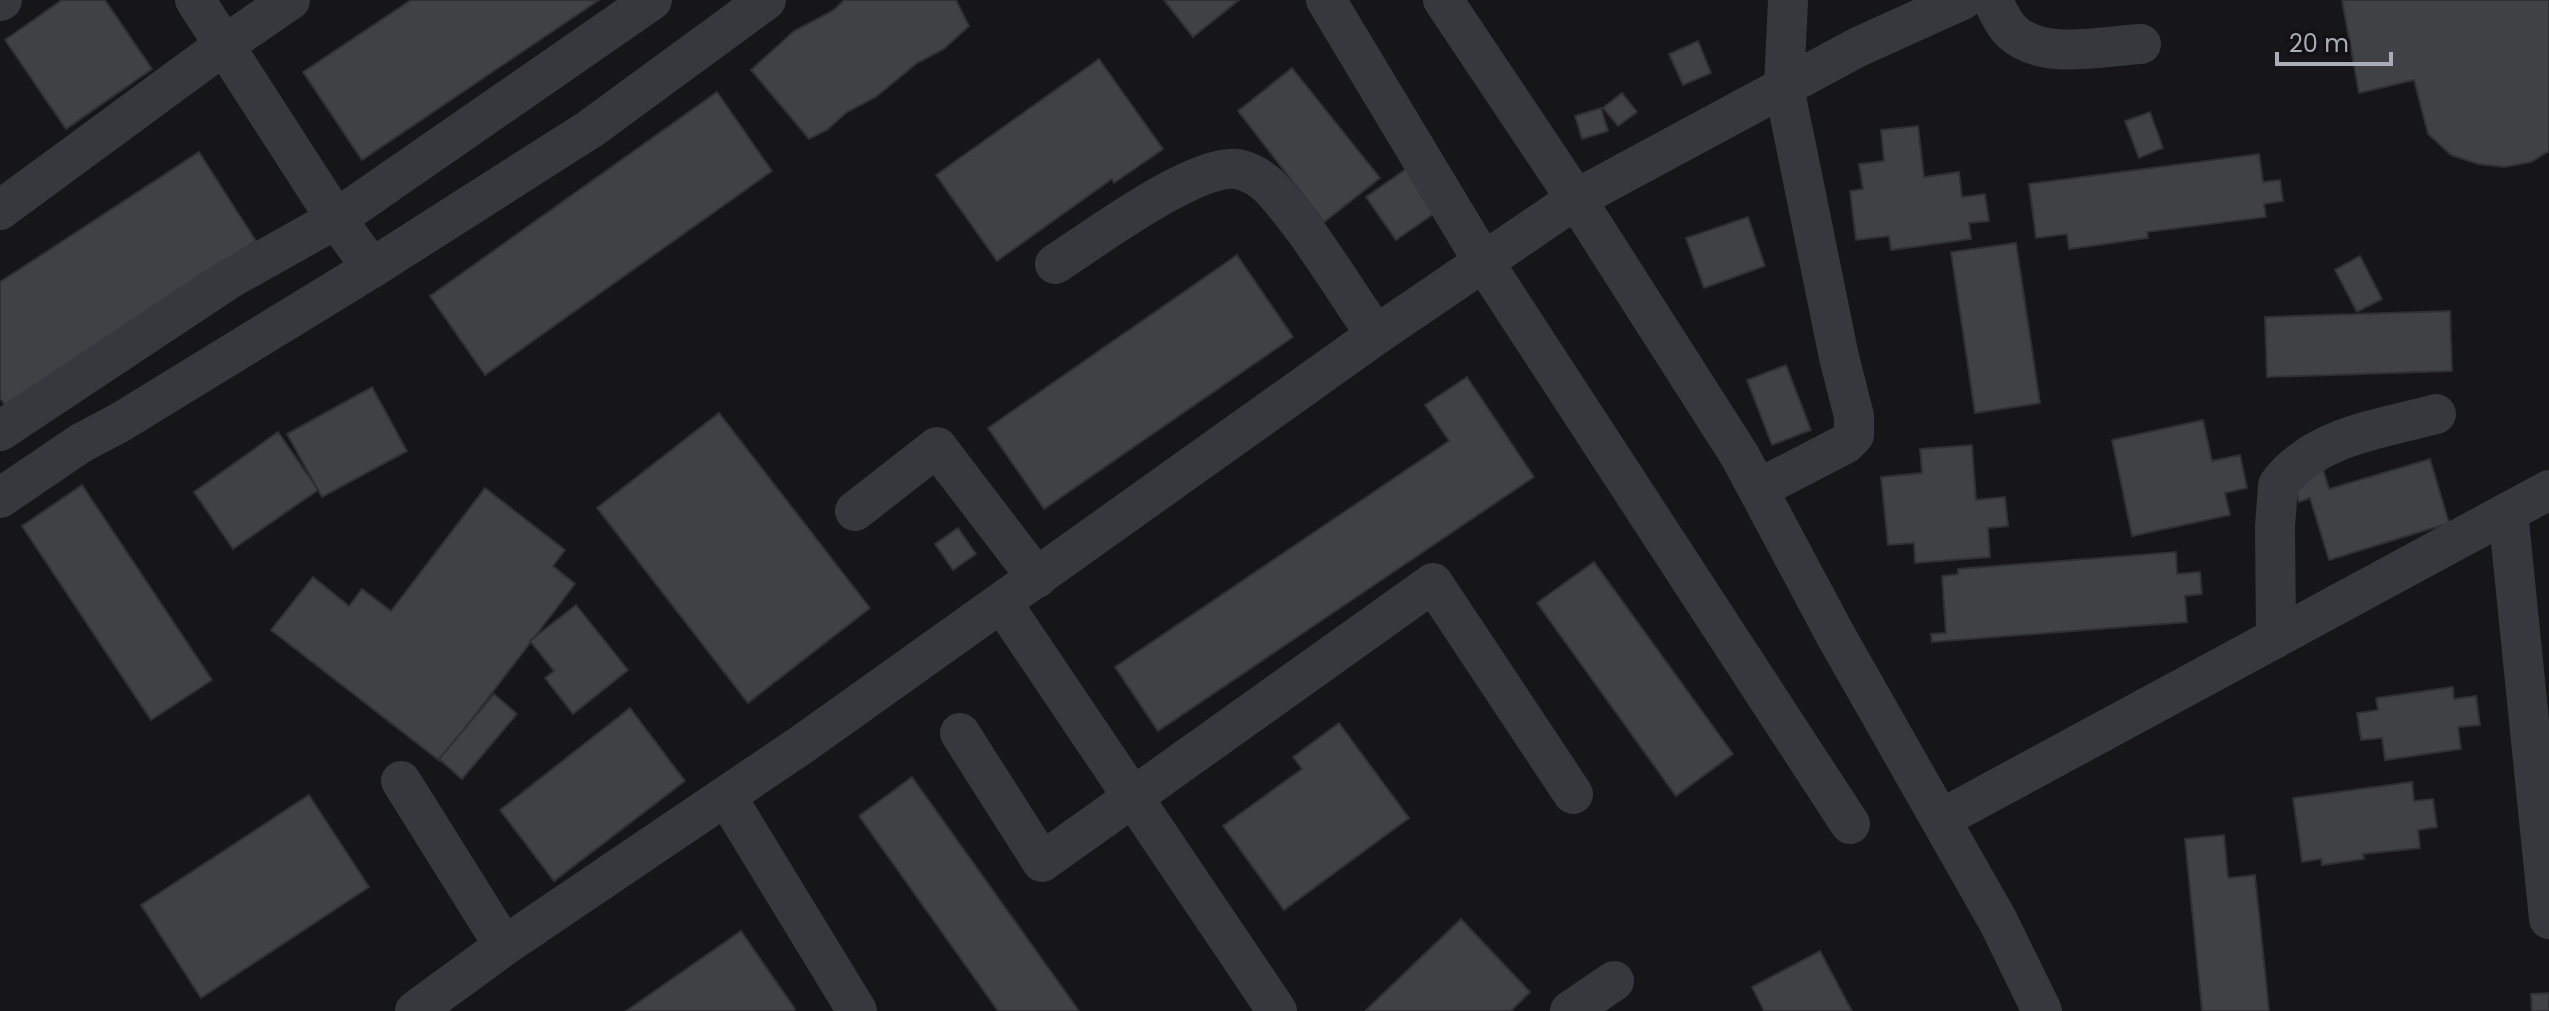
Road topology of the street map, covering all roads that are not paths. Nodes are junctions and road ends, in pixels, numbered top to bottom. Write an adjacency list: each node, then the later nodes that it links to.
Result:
1 (195, 0): 11 (street)
2 (290, 0): 11 (street)
3 (652, 0): 15 (street)
4 (766, 0): 18 (street)
5 (1326, 0): 16 (street)
6 (1443, 0): 13 (street)
7 (1788, 0): 12 (street)
8 (1962, 0): 12 (street)
9 (1992, 0): 10 (street)
10 (2141, 44)
11 (223, 46): 14 (street); 15 (street)
12 (1784, 87): 13 (street); 24 (street)
13 (1576, 199): 16 (street); 24 (street)
14 (0, 210)
15 (336, 219): 18 (street); 20 (street)
16 (1483, 261): 19 (street); 39 (street)
17 (1055, 264): 19 (street)
18 (372, 268): 23 (street)
19 (1376, 335): 29 (street)
20 (90, 370): 22 (street); 23 (street)
21 (2436, 414): 31 (street)
22 (4, 423)
23 (119, 423): 26 (street)
24 (1758, 489): 38 (street)
25 (2549, 490): 28 (street)
26 (0, 498)
27 (855, 511): 29 (street)
28 (2508, 512): 31 (street); 32 (street)
29 (1037, 578): 30 (street)
30 (1002, 603): 36 (street); 37 (street)
31 (2276, 638): 38 (street)
32 (2538, 703): 40 (street)
33 (960, 733): 37 (street)
34 (401, 781): 41 (street)
35 (1573, 794): 37 (street)
36 (726, 796): 41 (street); 44 (street)
37 (1133, 798): 45 (street)
38 (1941, 819): 47 (street)
39 (1850, 824)
40 (2549, 919)
41 (504, 946): 43 (street)
42 (1614, 981): 46 (street)
43 (415, 1011)
44 (857, 1011)
45 (1277, 1011)
46 (1570, 1011)
47 (2042, 1011)

